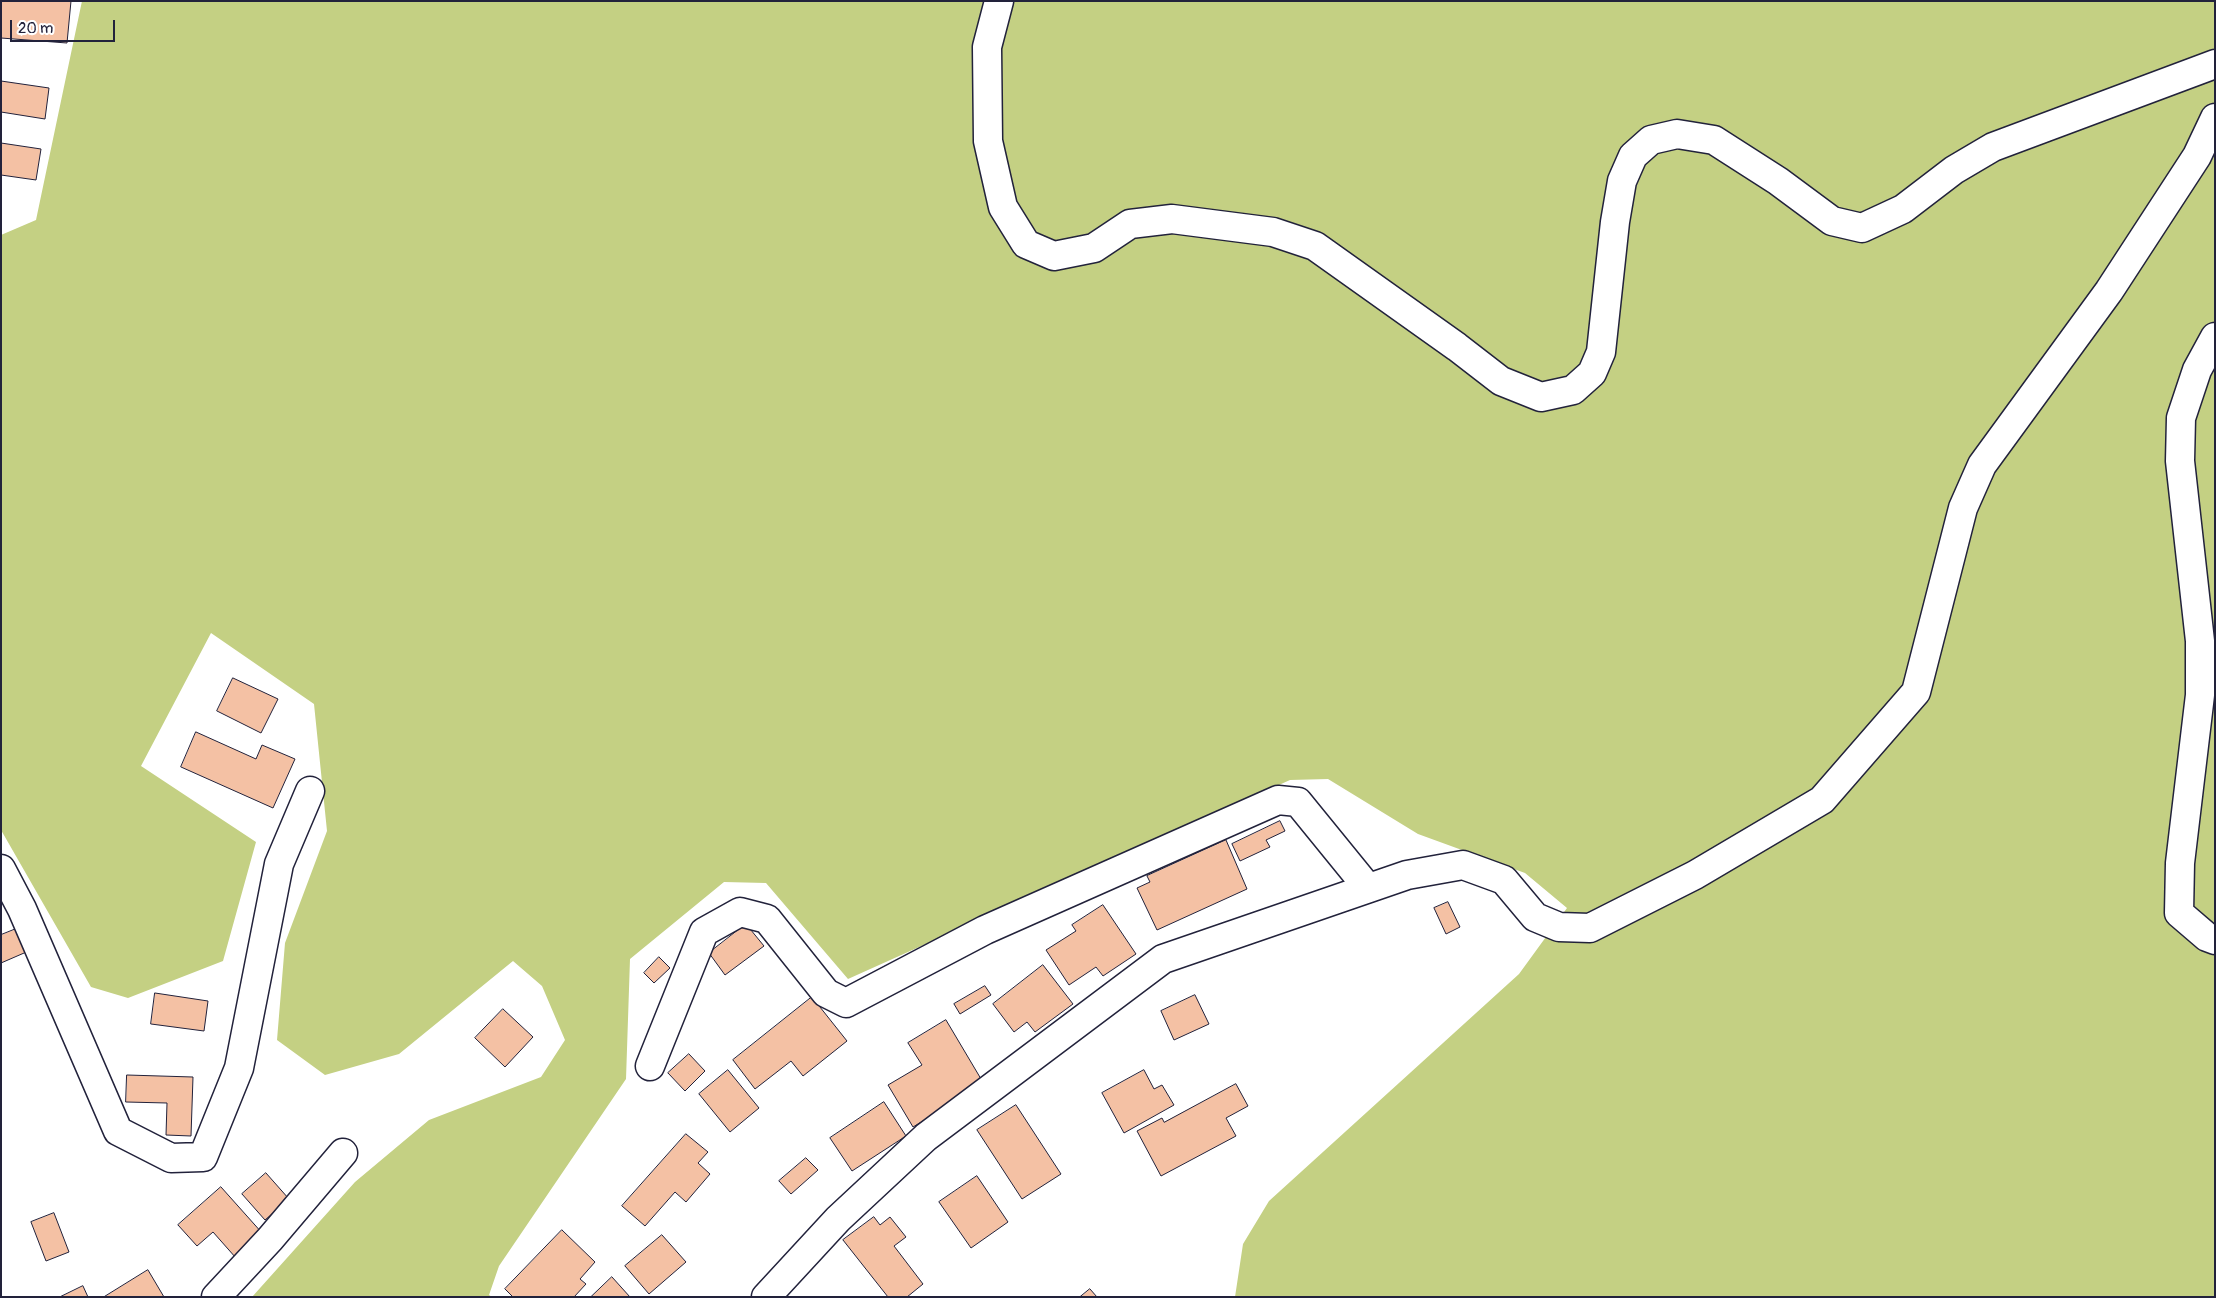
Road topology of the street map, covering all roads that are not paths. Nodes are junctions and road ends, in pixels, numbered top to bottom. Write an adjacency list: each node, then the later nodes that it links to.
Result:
1 (999, 1): 2 (street)
2 (2215, 64)
3 (2215, 118): 7 (street)
4 (2215, 337): 8 (street)
5 (310, 791): 6 (street)
6 (1, 868)
7 (1368, 888): 9 (street); 12 (street)
8 (2215, 940)
9 (650, 1066)
10 (343, 1153): 11 (street)
11 (216, 1297)
12 (766, 1297)

